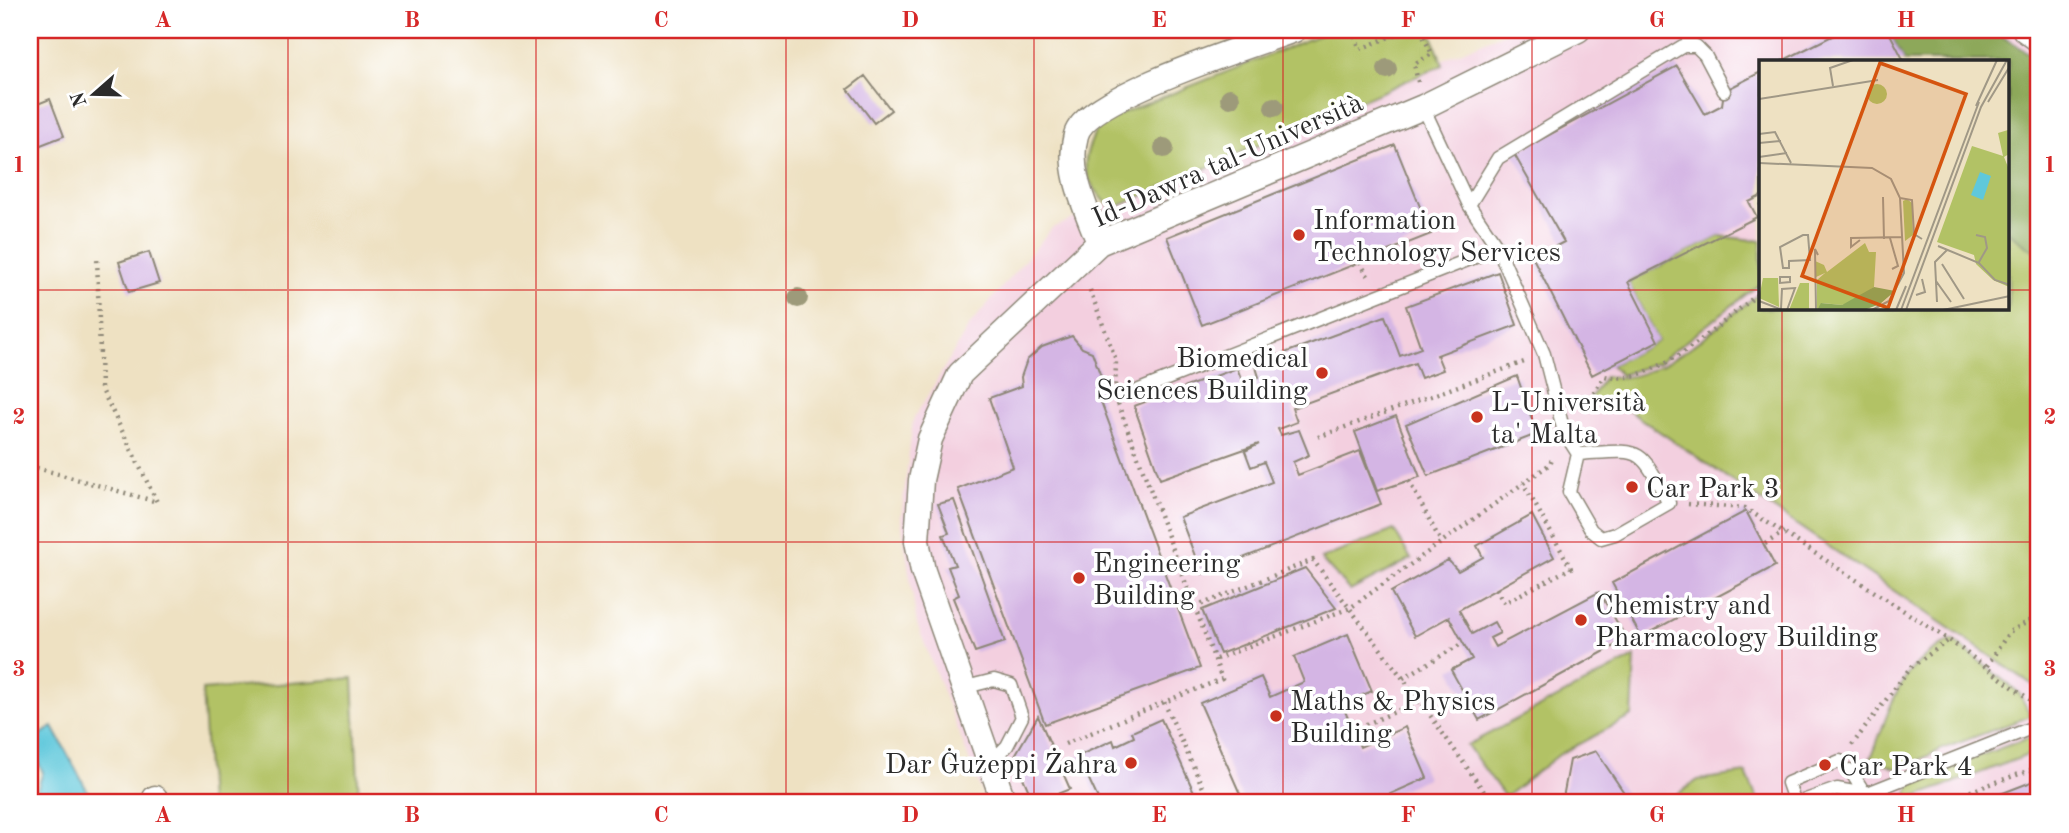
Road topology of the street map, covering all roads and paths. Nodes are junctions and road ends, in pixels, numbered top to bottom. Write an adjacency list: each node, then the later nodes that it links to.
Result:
1 (1294, 30): 12 (street)
2 (1352, 30): 3 (path)
3 (1406, 30)
4 (1420, 30): 8 (path)
5 (1578, 30): 10 (street, Id-Dawra tal-Università)
6 (2025, 30): 7 (street)
7 (2039, 40)
8 (1415, 64)
9 (1724, 91): 11 (lane)
10 (1423, 107): 11 (lane); 12 (street, Id-Dawra tal-Università)
11 (1469, 205): 13 (lane)
12 (1099, 243): 15 (street, Id-Dawra tal-Università)
13 (1498, 248): 17 (lane); 18 (lane)
14 (97, 256): 22 (path)
15 (1079, 263): 30 (path); 38 (street, Id-Dawra tal-Università)
16 (1759, 293): 19 (path)
17 (1544, 354): 19 (lane); 20 (path)
18 (1139, 390)
19 (1564, 432): 21 (lane); 24 (path)
20 (1318, 437)
21 (1578, 454): 25 (lane); 25 (lane)
22 (30, 466)
23 (1409, 481): 27 (path)
24 (1523, 483): 27 (path); 29 (path)
25 (1669, 503): 26 (path)
26 (1784, 532): 28 (path); 33 (path)
27 (1440, 540): 31 (path)
28 (1765, 544)
29 (1496, 589)
30 (1195, 607): 31 (path); 35 (path)
31 (1350, 608): 35 (path); 37 (path)
32 (2039, 616): 36 (path)
33 (1949, 640): 36 (path); 45 (path)
34 (1463, 643): 37 (path)
35 (1216, 659): 40 (path)
36 (1987, 666): 41 (path)
37 (1403, 678): 39 (path)
38 (962, 688): 46 (street, Id-Dawra tal-Università); 46 (lane)
39 (1420, 701): 43 (path); 51 (path)
40 (1164, 702): 44 (path); 50 (path)
41 (2039, 703)
42 (2039, 724): 48 (lane)
43 (1353, 730)
44 (1065, 744)
45 (1849, 749)
46 (990, 764): 49 (street, Id-Dawra tal-Università)
47 (2039, 767): 53 (path)
48 (1865, 793): 52 (lane); 52 (lane)
49 (1004, 803)
50 (1210, 803)
51 (1492, 803)
52 (1796, 803)
53 (1937, 803)

